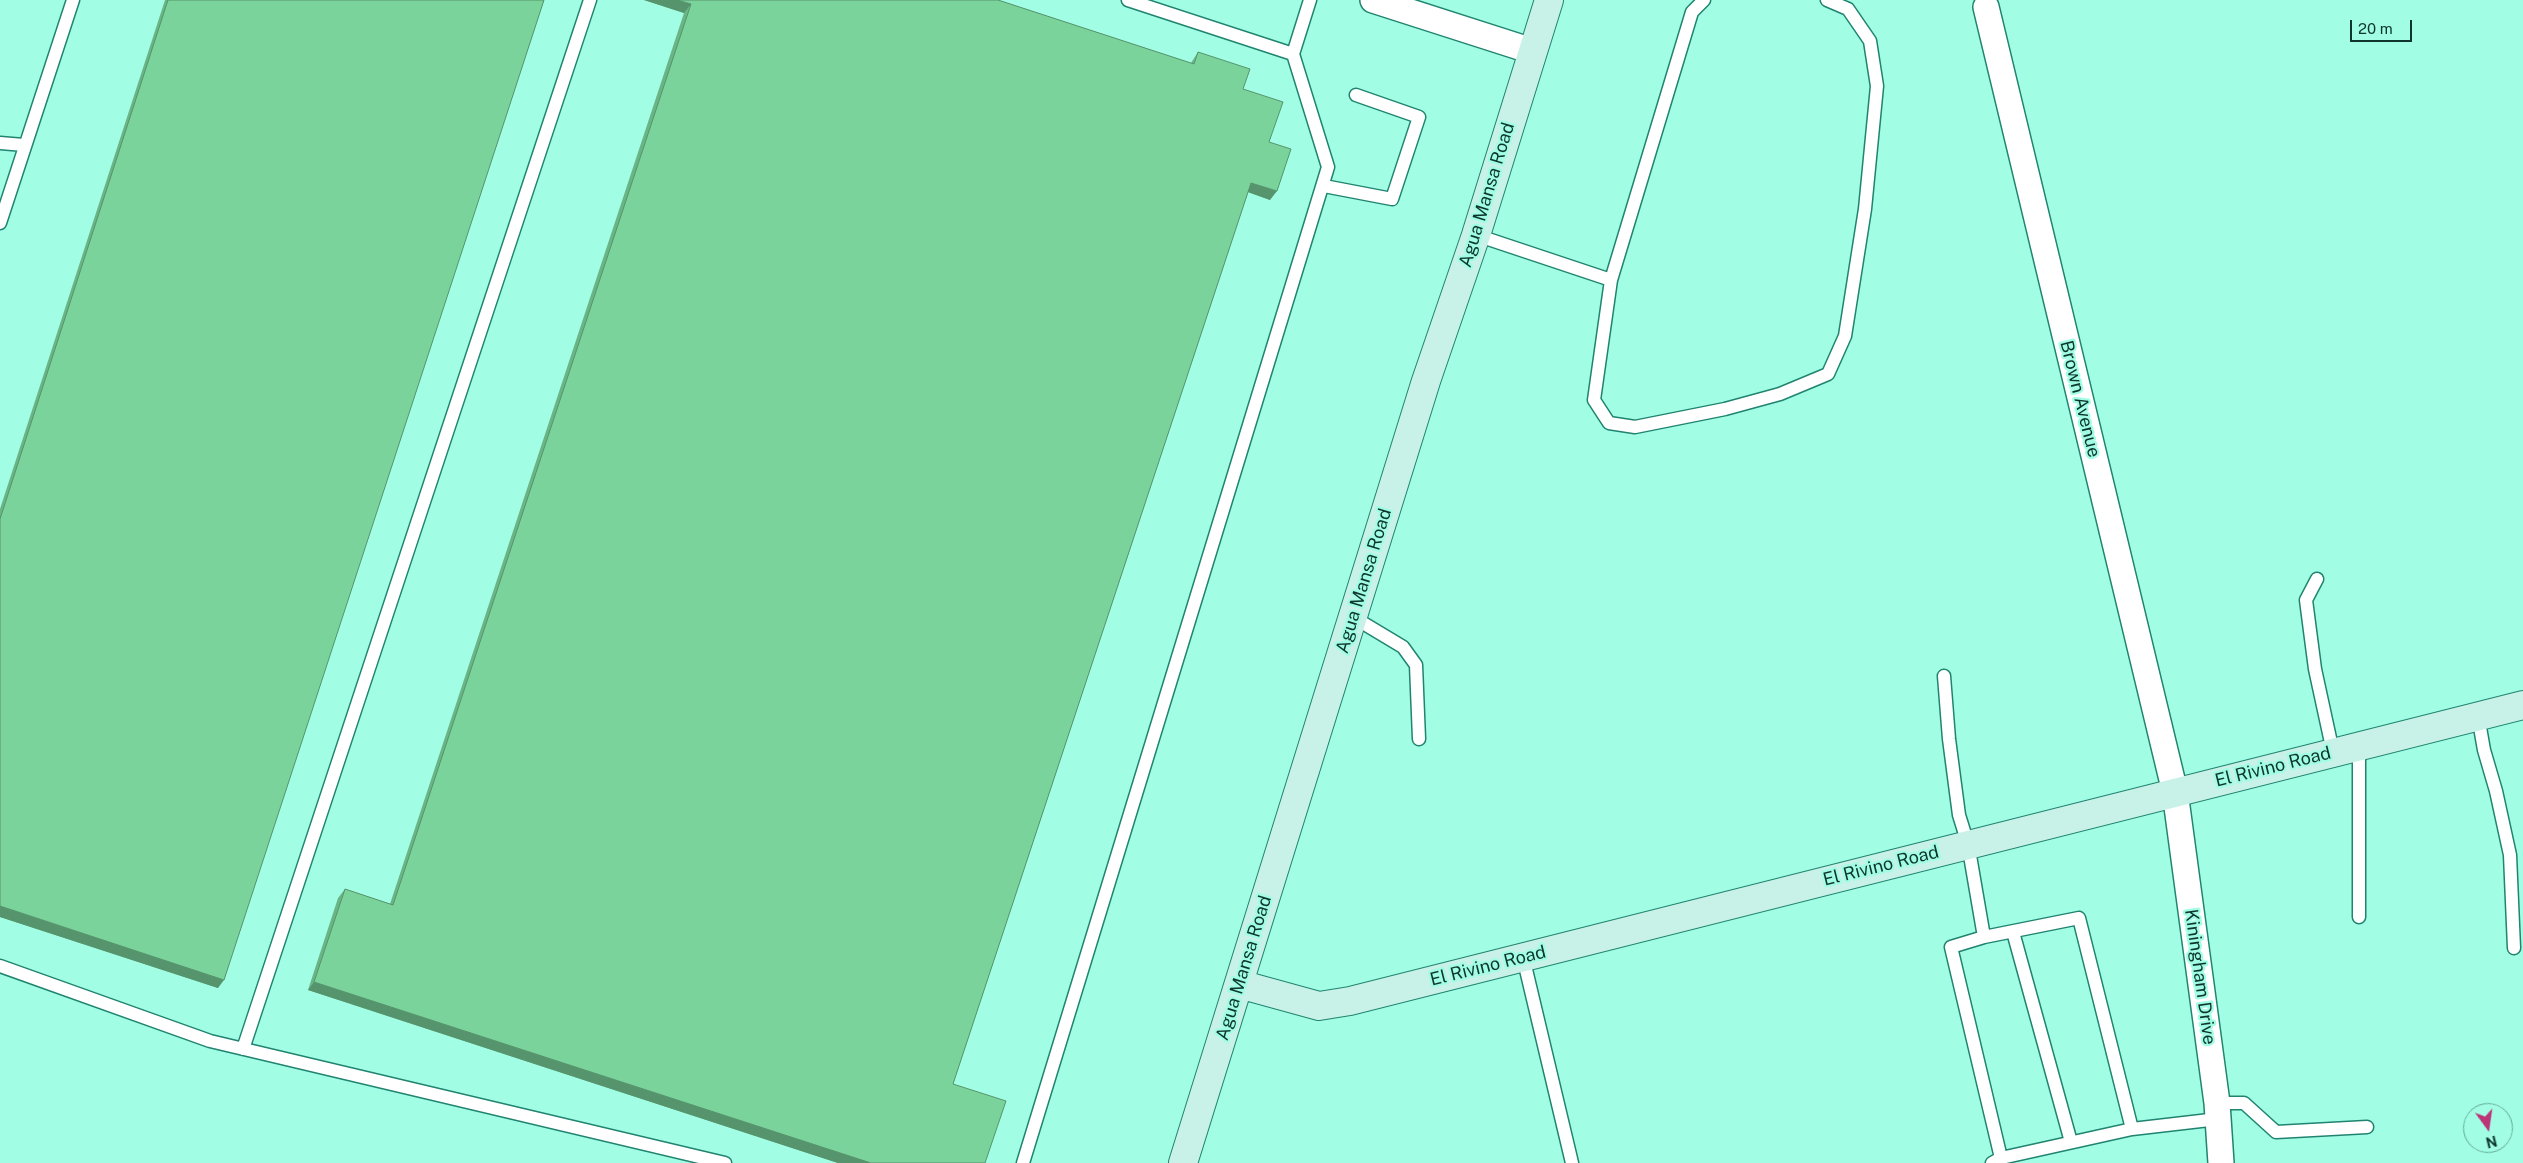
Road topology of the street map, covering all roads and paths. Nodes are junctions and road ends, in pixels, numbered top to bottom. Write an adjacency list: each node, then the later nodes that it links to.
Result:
1 (73, 0): 14 (lane)
2 (590, 0): 36 (lane)
3 (1128, 0): 11 (lane)
4 (1310, 0): 11 (lane)
5 (1373, 0): 10 (street)
6 (1549, 0): 10 (street, Agua Mansa Road)
7 (1704, 0): 18 (lane)
8 (1826, 0): 18 (lane)
9 (1986, 7): 27 (street, Brown Avenue)
10 (1532, 51): 17 (street, Agua Mansa Road)
11 (1293, 54): 15 (lane)
12 (1356, 95): 15 (lane)
13 (0, 143): 14 (lane)
14 (24, 145): 16 (lane)
15 (1324, 186): 43 (lane)
16 (0, 223)
17 (1476, 235): 18 (lane); 20 (street, Agua Mansa Road)
18 (1611, 280)
19 (2318, 579): 26 (lane)
20 (1352, 617): 24 (lane); 35 (street, Agua Mansa Road)
21 (1944, 676): 28 (lane)
22 (2523, 705): 23 (street, El Rivino Road)
23 (2478, 716): 25 (street, El Rivino Road); 32 (lane)
24 (1419, 739)
25 (2359, 746): 26 (street, El Rivino Road); 29 (lane)
26 (2333, 752): 27 (street, El Rivino Road)
27 (2175, 792): 28 (street, El Rivino Road); 37 (street, Kiningham Drive)
28 (1968, 844): 31 (lane); 33 (street, El Rivino Road)
29 (2360, 917)
30 (2013, 932): 31 (lane); 39 (lane); 40 (lane)
31 (1984, 937): 41 (lane)
32 (2514, 948)
33 (1523, 957): 35 (street, El Rivino Road); 45 (lane)
34 (0, 966): 36 (lane)
35 (1239, 984): 44 (street, Agua Mansa Road)
36 (243, 1049): 42 (lane)
37 (2218, 1111): 38 (lane); 39 (lane); 46 (street, Kiningham Drive)
38 (2367, 1127)
39 (2132, 1129): 40 (lane)
40 (2072, 1142): 41 (lane)
41 (1997, 1161)
42 (725, 1163)
43 (1023, 1163)
44 (1183, 1163)
45 (1572, 1163)
46 (2221, 1163)

